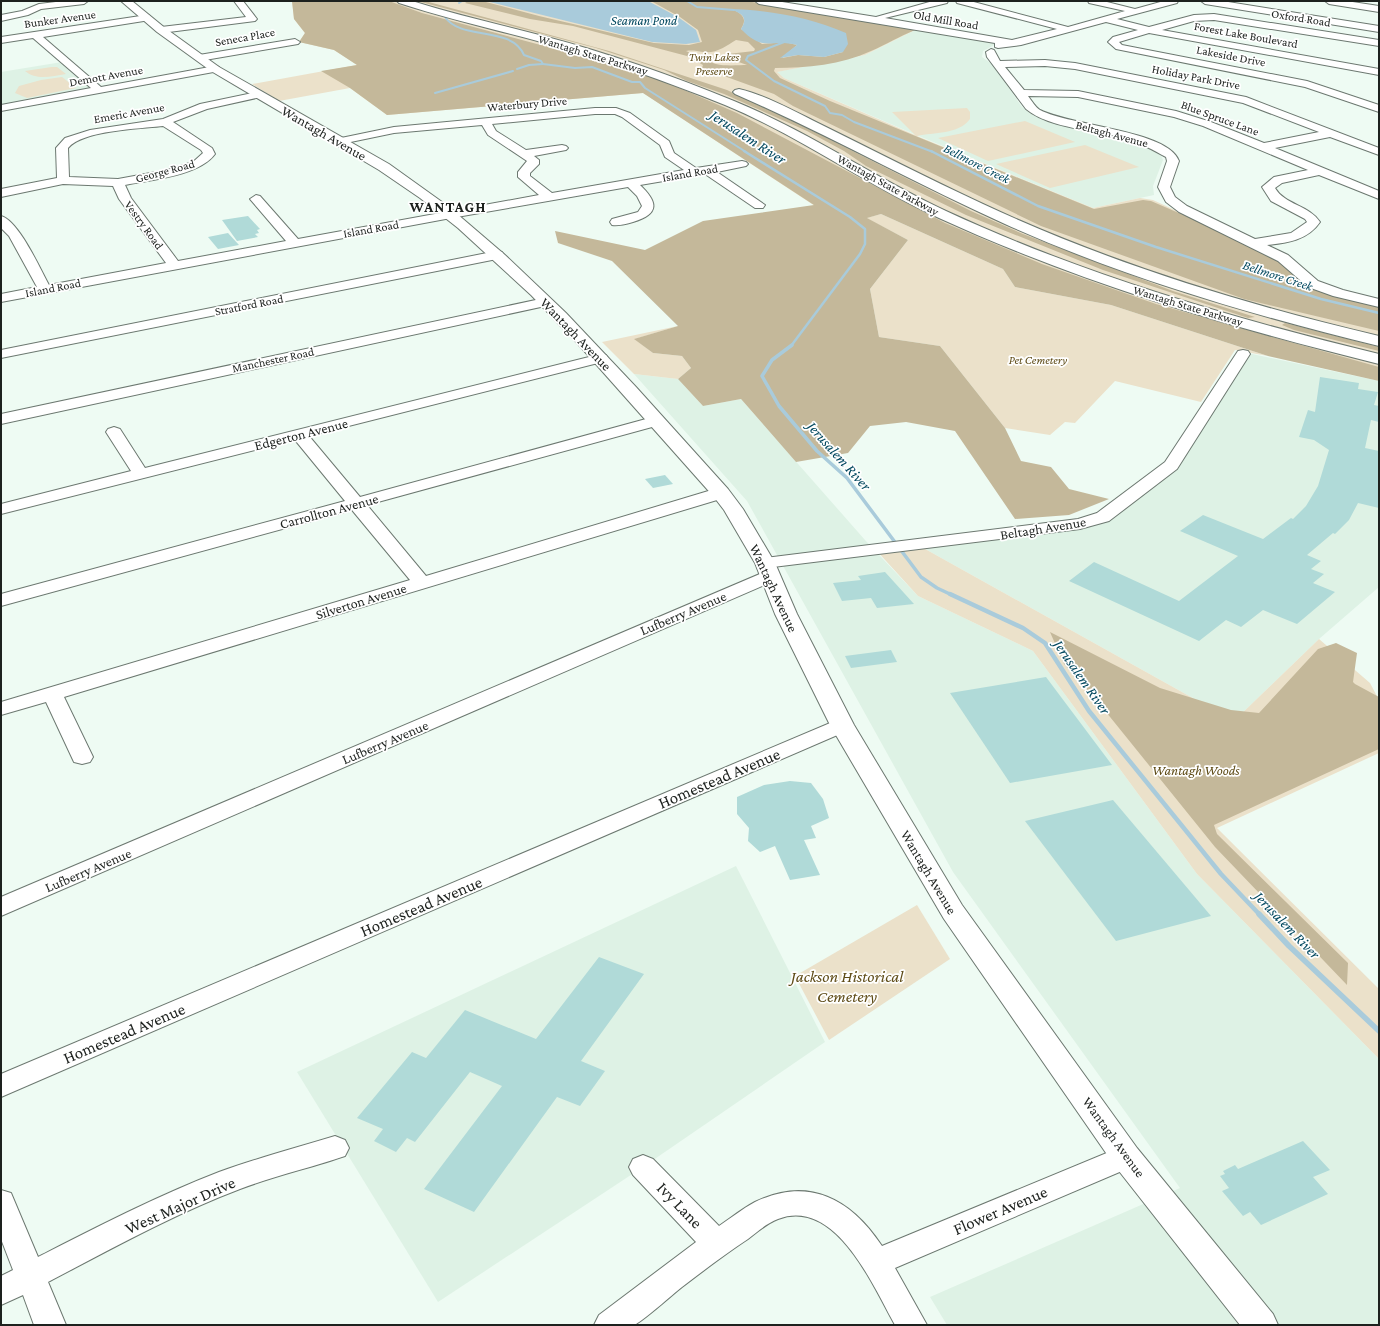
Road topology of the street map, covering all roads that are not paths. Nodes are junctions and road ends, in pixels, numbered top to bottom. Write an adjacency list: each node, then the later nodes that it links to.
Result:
1 (31, 1): 16 (street)
2 (84, 1): 16 (street)
3 (126, 1): 20 (main road, Wantagh Avenue)
4 (238, 1): 25 (street)
5 (402, 1): 79 (main road, Wantagh State Parkway)
6 (437, 1): 34 (main road, Wantagh State Parkway)
7 (760, 1): 21 (street, Old Mill Road)
8 (944, 1): 21 (street)
9 (960, 1): 26 (street)
10 (1092, 1): 18 (street)
11 (1174, 1): 18 (street, Beltagh Avenue)
12 (1205, 1): 23 (street)
13 (1329, 1): 15 (street)
14 (1371, 1): 15 (street)
15 (1362, 6): 17 (street); 23 (street)
16 (39, 7): 19 (street)
17 (1379, 9)
18 (1136, 12): 22 (street, Beltagh Avenue)
19 (1, 18)
20 (147, 18): 25 (main road, Wantagh Avenue); 28 (street, Bunker Avenue)
21 (873, 18): 31 (street, Old Mill Road)
22 (1109, 20): 26 (street, Beltagh Avenue); 27 (street, Forest Lake Boulevard)
23 (1338, 22): 24 (street)
24 (1379, 28)
25 (161, 30): 33 (main road, Wantagh Avenue)
26 (1068, 30): 31 (street, Beltagh Avenue)
27 (1149, 30): 32 (street, Oxford Road); 37 (street, Forest Lake Boulevard); 42 (street, Lakeside Drive)
28 (35, 35): 29 (street, Bunker Avenue); 39 (street)
29 (1, 40)
30 (294, 42): 33 (street, Seneca Place)
31 (1011, 43): 35 (street, Beltagh Avenue)
32 (1379, 43)
33 (199, 58): 36 (main road, Wantagh Avenue)
34 (661, 63)
35 (999, 64): 40 (street, Beltagh Avenue); 46 (street, Holiday Park Drive)
36 (215, 69): 39 (street, Demott Avenue); 41 (main road, Wantagh Avenue)
37 (1379, 72)
38 (731, 88): 75 (main road, Wantagh State Parkway)
39 (99, 90): 43 (street, Demott Avenue)
40 (1021, 92): 48 (street, Blue Spruce Lane); 68 (street, Beltagh Avenue)
41 (257, 95): 45 (street, Emeric Avenue); 47 (main road, Wantagh Avenue)
42 (1378, 107)
43 (1, 108)
44 (485, 121): 47 (street, Waterbury Drive); 51 (street); 55 (street, Waterbury Drive)
45 (165, 122): 56 (street, Emeric Avenue); 57 (street, George Road)
46 (1332, 133): 48 (street); 50 (street, Holiday Park Drive)
47 (341, 141): 64 (main road, Wantagh Avenue)
48 (1263, 147): 54 (street, Blue Spruce Lane)
49 (562, 148): 51 (street)
50 (1379, 152)
51 (524, 154): 61 (street)
52 (742, 164): 53 (street, Island Road)
53 (707, 170): 55 (street, Island Road); 63 (street)
54 (1320, 171): 60 (street, Blue Spruce Lane); 68 (street)
55 (694, 172): 58 (street, Island Road)
56 (63, 180): 57 (street, George Road); 59 (street, George Road)
57 (118, 183): 70 (street, Vestry Road)
58 (632, 184): 61 (street, Island Road); 66 (street)
59 (1, 193)
60 (1379, 196)
61 (549, 197): 64 (street, Island Road)
62 (256, 199): 67 (street)
63 (759, 205)
64 (451, 214): 67 (street, Island Road); 69 (main road, Wantagh Avenue)
65 (1, 220): 71 (street)
66 (616, 222)
67 (295, 243): 70 (street, Island Road)
68 (1255, 243): 74 (street, Beltagh Avenue)
69 (497, 255): 73 (main road, Wantagh Avenue); 76 (street, Stratford Road)
70 (174, 265): 71 (street, Island Road)
71 (45, 289): 72 (street, Island Road)
72 (1, 298)
73 (545, 302): 78 (main road, Wantagh Avenue); 80 (street, Manchester Road)
74 (1379, 303)
75 (1379, 341)
76 (1, 354)
77 (1243, 354): 88 (street, Beltagh Avenue)
78 (601, 358): 81 (main road, Wantagh Avenue); 83 (street, Edgerton Avenue)
79 (1379, 359)
80 (1, 418)
81 (657, 421): 85 (main road, Wantagh Avenue); 86 (street, Carrollton Avenue)
82 (114, 432): 84 (street)
83 (299, 434): 84 (street, Edgerton Avenue); 86 (street)
84 (141, 474): 87 (street, Edgerton Avenue)
85 (721, 493): 88 (main road, Wantagh Avenue); 89 (street, Silverton Avenue)
86 (356, 503): 89 (street); 90 (street, Carrollton Avenue)
87 (1, 509)
88 (767, 570): 93 (main road, Wantagh Avenue); 95 (street, Lufberry Avenue)
89 (422, 583): 91 (street, Silverton Avenue)
90 (1, 600)
91 (52, 694): 92 (street, Silverton Avenue); 94 (street)
92 (1, 709)
93 (842, 725): 96 (street, Homestead Avenue); 98 (main road, Wantagh Avenue)
94 (82, 757)
95 (1, 907)
96 (1, 1086)
97 (335, 1148): 103 (street, West Major Drive)
98 (1126, 1157): 102 (street, Flower Avenue); 108 (main road, Wantagh Avenue)
99 (643, 1167): 101 (street, Ivy Lane)
100 (1, 1202): 103 (street)
101 (717, 1244): 102 (street); 106 (street)
102 (874, 1263): 107 (street)
103 (30, 1276): 104 (street, West Major Drive); 105 (street)
104 (1, 1291)
105 (50, 1325)
106 (610, 1325)
107 (911, 1325)
108 (1261, 1325)

